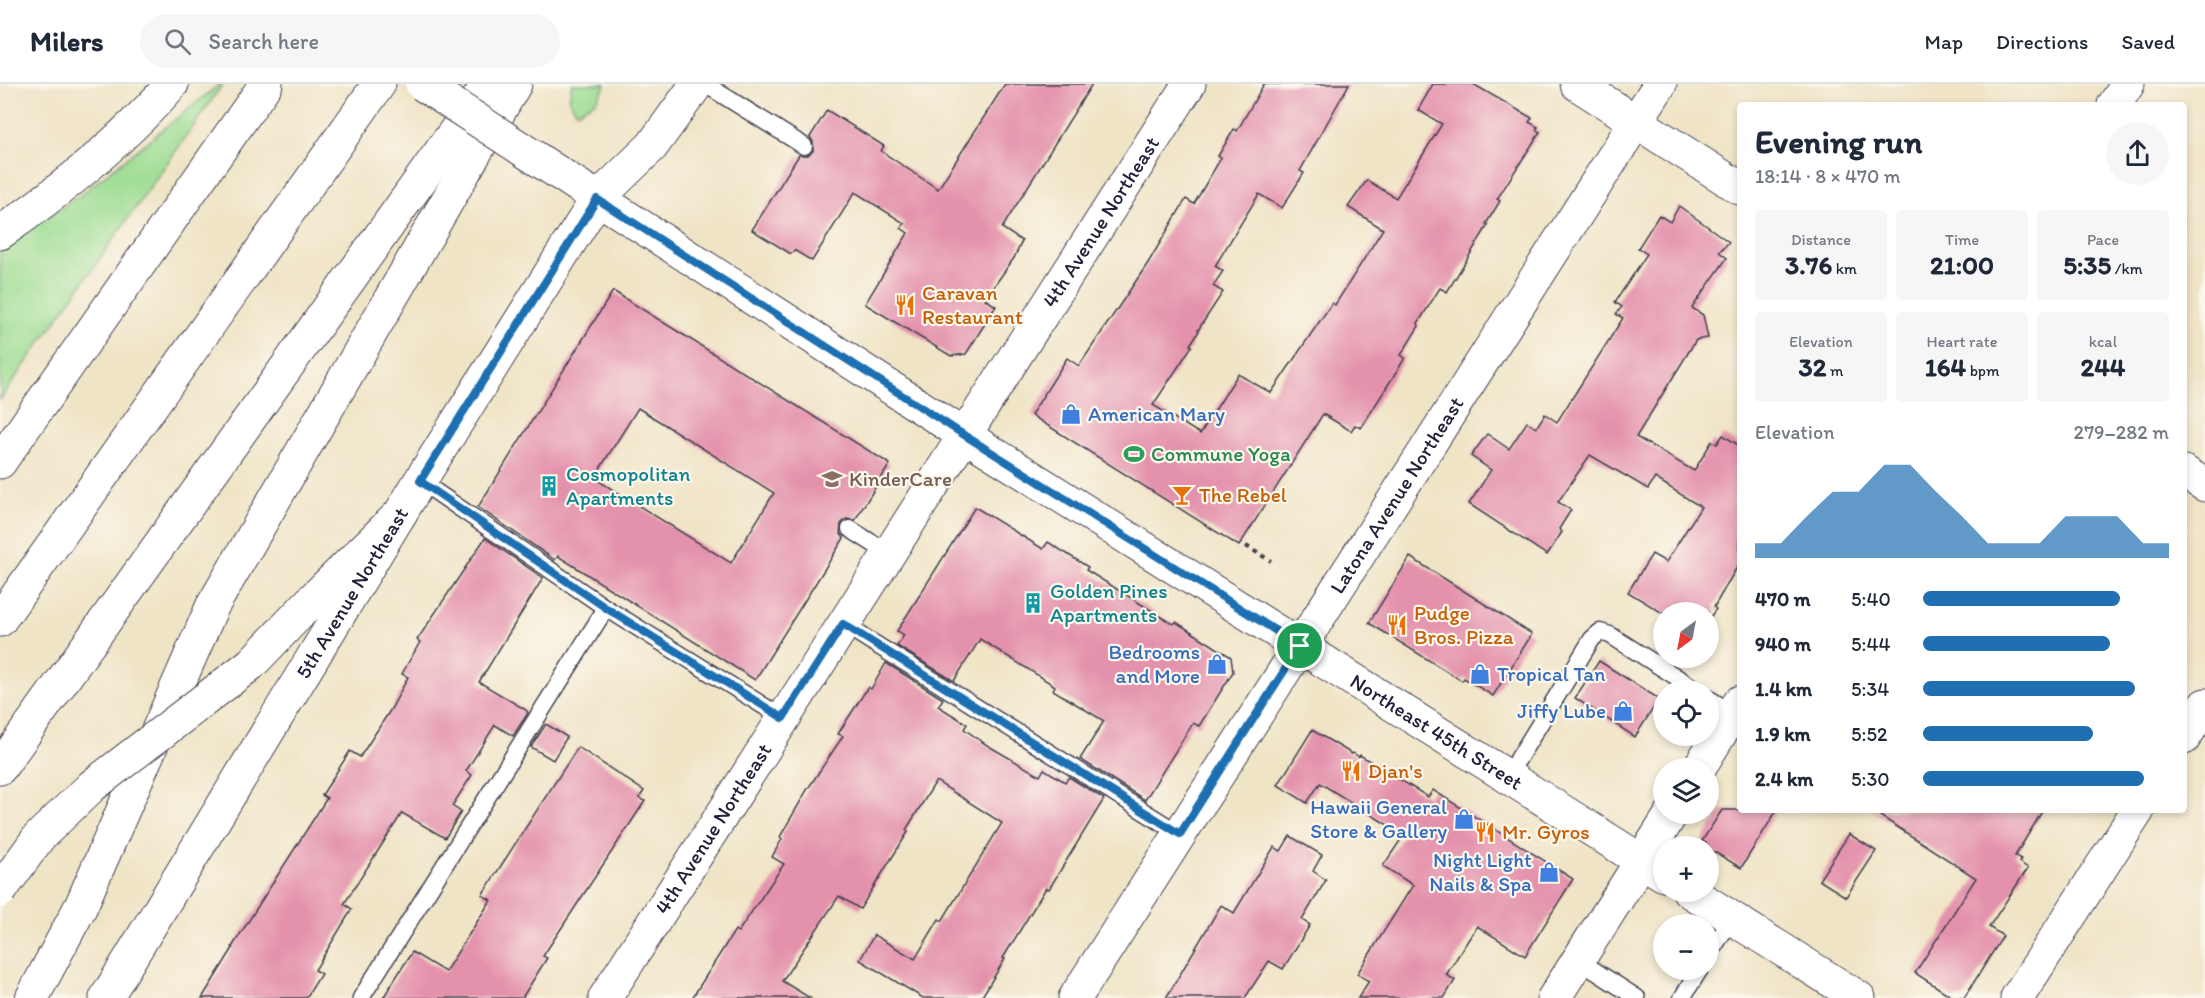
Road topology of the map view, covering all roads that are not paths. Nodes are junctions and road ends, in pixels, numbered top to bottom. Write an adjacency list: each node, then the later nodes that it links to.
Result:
1 (172, 84): 18 (main road)
2 (266, 84): 20 (main road)
3 (379, 84): 28 (main road)
4 (422, 84): 17 (main road, Northeast 45th Street, bridge)
5 (489, 84): 37 (main road)
6 (515, 84): 48 (main road)
7 (697, 84): 17 (main road, 5th Avenue Northeast)
8 (705, 84): 15 (lane)
9 (1189, 84): 19 (main road, 4th Avenue Northeast)
10 (1577, 84): 14 (main road)
11 (1660, 84): 14 (main road, Latona Avenue Northeast)
12 (2128, 84): 13 (main road)
13 (2116, 102)
14 (1636, 121): 16 (main road); 30 (main road, Latona Avenue Northeast)
15 (804, 146)
16 (1737, 186)
17 (597, 199): 19 (main road, Northeast 45th Street); 22 (main road, 5th Avenue Northeast)
18 (0, 233)
19 (964, 435): 26 (main road, 4th Avenue Northeast); 30 (main road, Northeast 45th Street)
20 (0, 462)
21 (2187, 474): 23 (main road)
22 (420, 481): 24 (main road, 5th Avenue Northeast); 27 (lane)
23 (2205, 485)
24 (400, 514): 42 (main road, bridge); 49 (main road, 5th Avenue Northeast)
25 (850, 529): 26 (lane)
26 (888, 553): 29 (main road, 4th Avenue Northeast)
27 (606, 608): 34 (lane); 50 (lane)
28 (0, 620)
29 (843, 624): 34 (main road, 4th Avenue Northeast); 40 (lane)
30 (1300, 646): 38 (main road, Northeast 45th Street); 40 (main road, Latona Avenue Northeast)
31 (1681, 680): 38 (lane)
32 (1727, 704): 36 (main road)
33 (2205, 705): 35 (main road)
34 (783, 718): 51 (main road, 4th Avenue Northeast)
35 (2187, 733)
36 (1703, 758)
37 (0, 768)
38 (1507, 777): 41 (main road, Northeast 45th Street)
39 (2136, 813): 57 (main road)
40 (1180, 834): 52 (main road, Latona Avenue Northeast)
41 (1653, 868): 46 (main road)
42 (0, 891)
43 (1707, 902): 44 (main road)
44 (1732, 918): 45 (lane); 56 (main road)
45 (1719, 939)
46 (1578, 960): 53 (main road); 54 (lane)
47 (1693, 980): 55 (lane)
48 (32, 998)
49 (106, 998)
50 (361, 998)
51 (605, 998)
52 (1075, 998)
53 (1554, 998)
54 (1637, 998)
55 (1682, 998)
56 (1859, 998)
57 (2017, 998)

